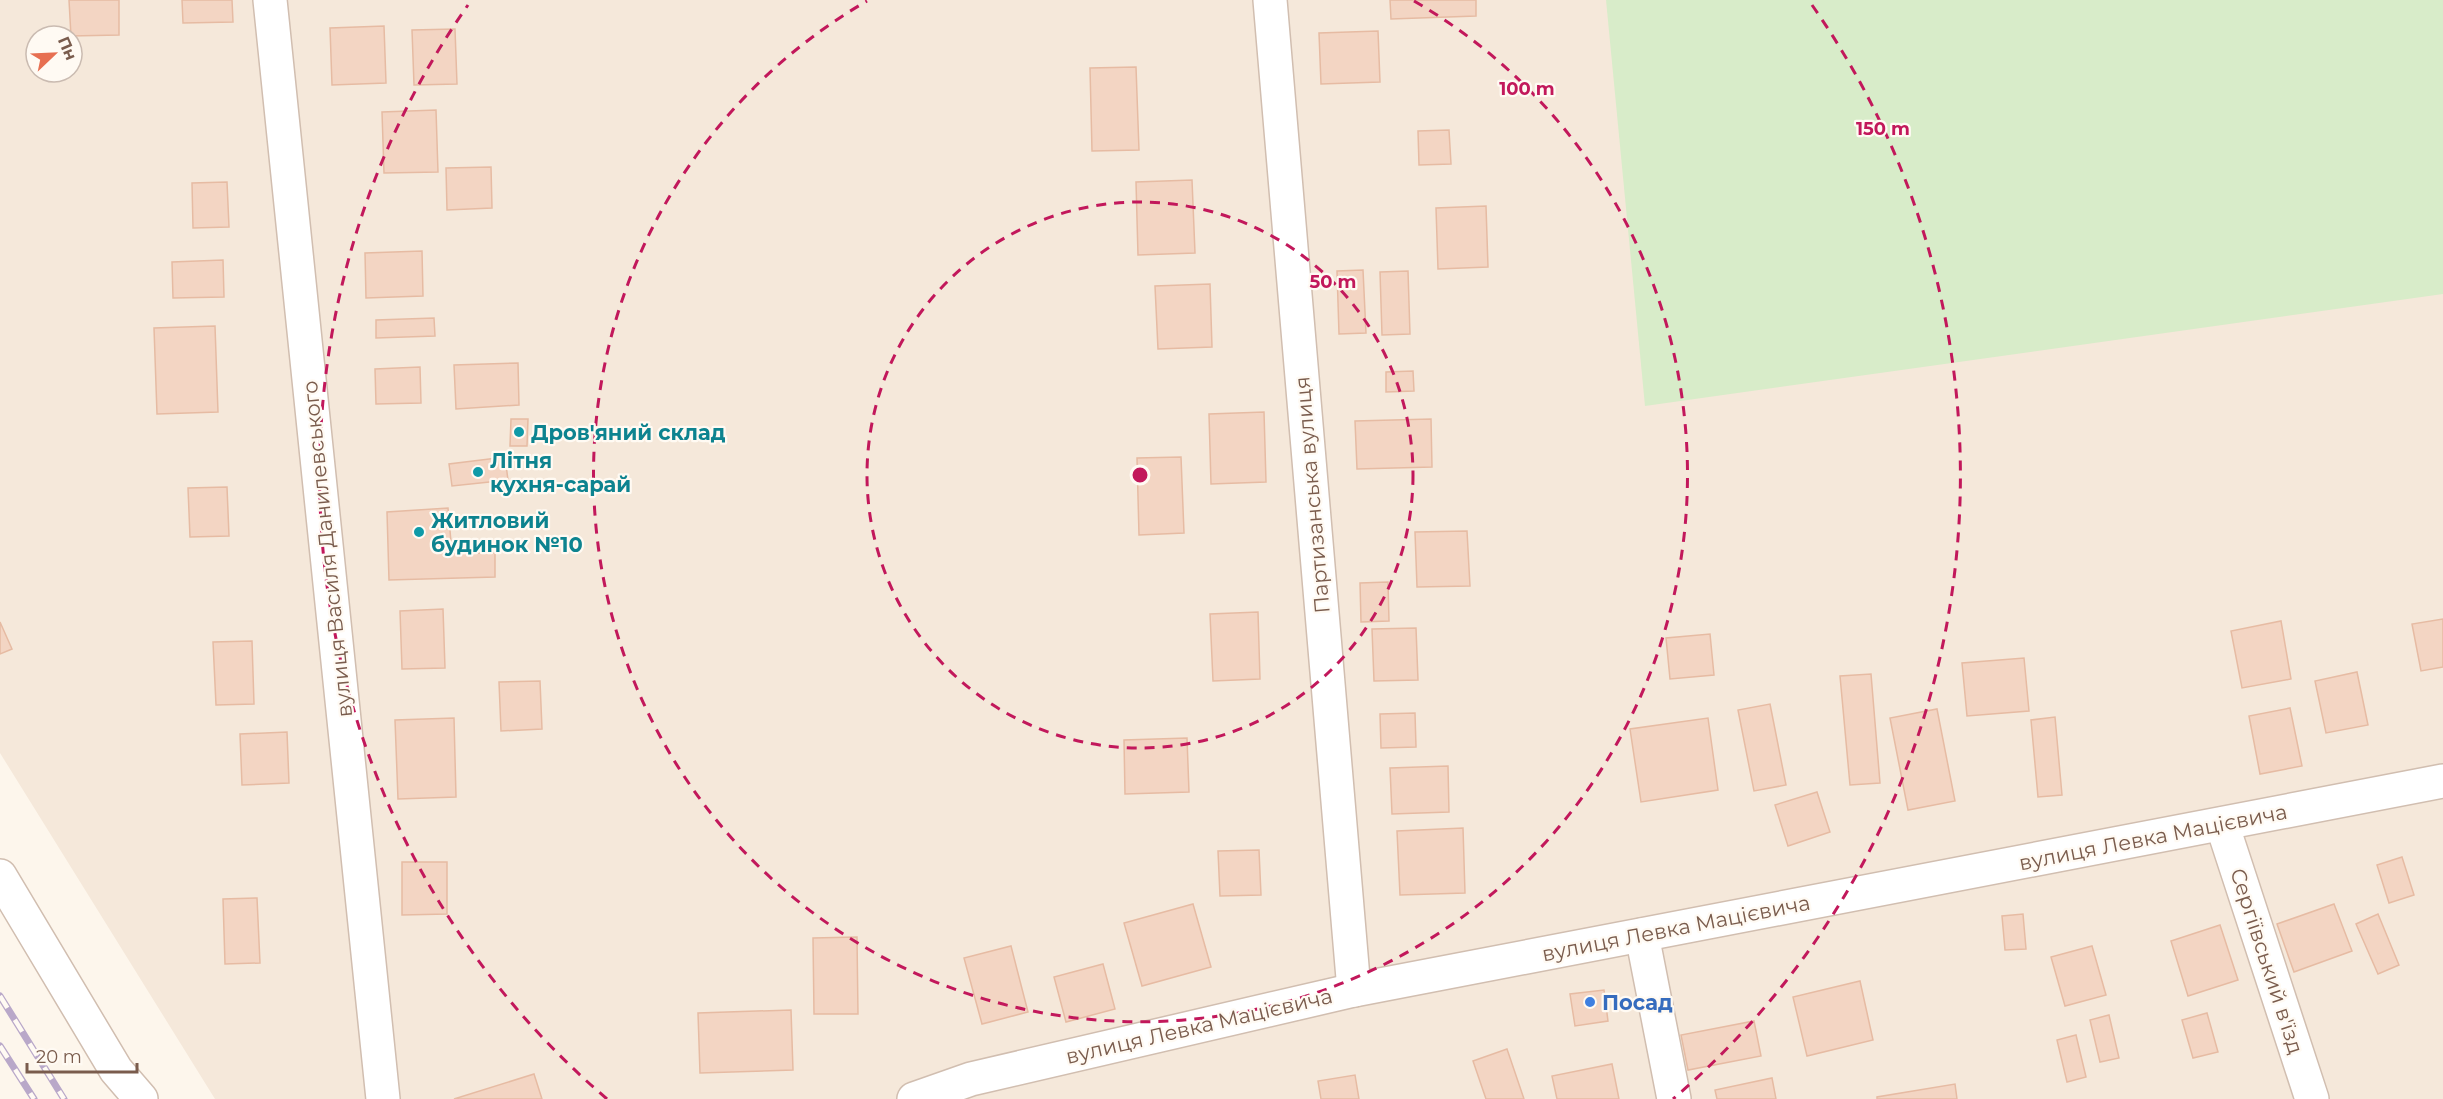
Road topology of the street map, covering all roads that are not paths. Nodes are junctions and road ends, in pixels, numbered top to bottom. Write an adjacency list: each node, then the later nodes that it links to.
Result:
1 (270, 0): 10 (street, вулиця Василя Данилевського)
2 (1270, 0): 7 (street, Партизанська вулиця)
3 (2443, 782): 4 (street, вулиця Левка Мацієвича)
4 (2222, 824): 6 (street, вулиця Левка Мацієвича); 13 (street, Сергіївський в'їзд)
5 (0, 876): 9 (street)
6 (1642, 935): 7 (street, вулиця Левка Мацієвича); 12 (street)
7 (1354, 990): 8 (street, вулиця Левка Мацієвича)
8 (975, 1089): 11 (street, вулиця Левка Мацієвича)
9 (141, 1099)
10 (383, 1099)
11 (914, 1099)
12 (1674, 1099)
13 (2312, 1099)

